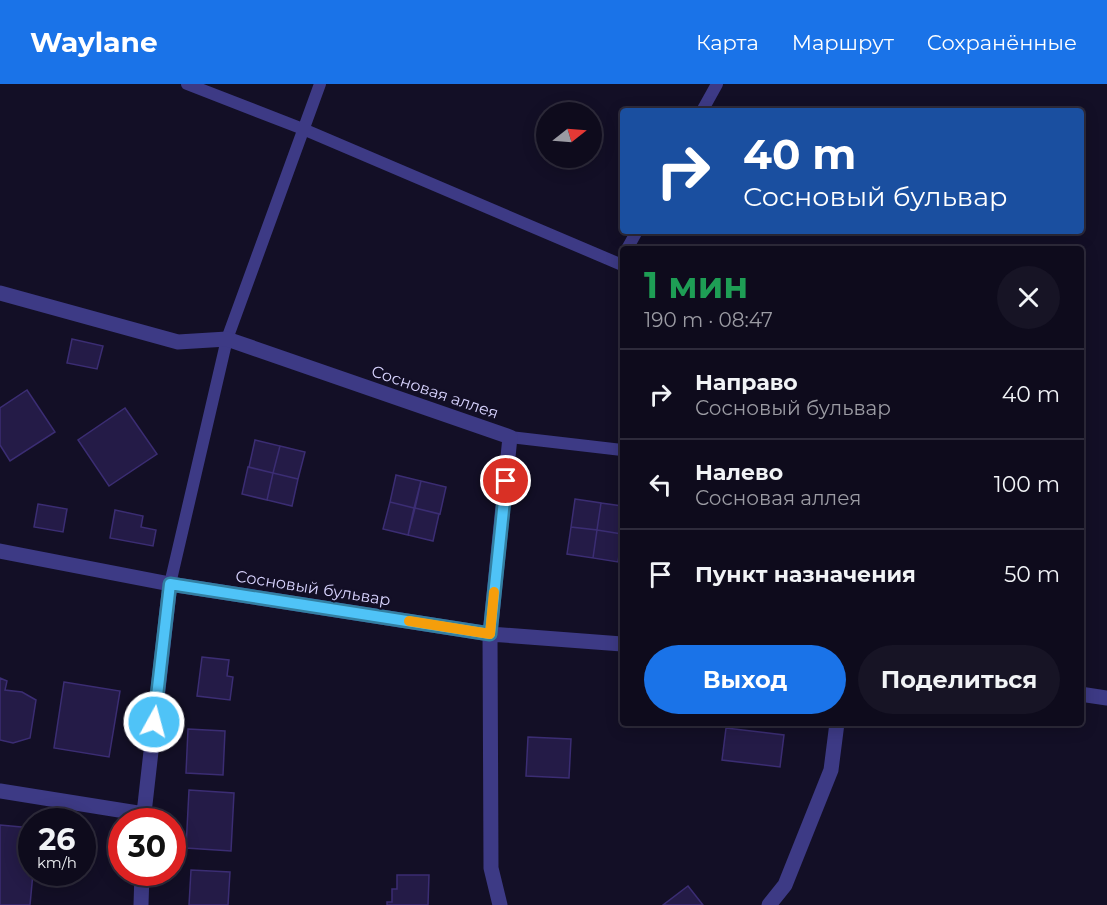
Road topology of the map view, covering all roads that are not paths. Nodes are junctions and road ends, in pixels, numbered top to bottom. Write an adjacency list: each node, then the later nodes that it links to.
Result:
1 (187, 84): 5 (lane)
2 (320, 84): 5 (lane)
3 (717, 84): 4 (lane)
4 (704, 108)
5 (303, 129): 6 (lane); 8 (lane)
6 (620, 261)
7 (0, 293): 8 (street, Сосновая аллея)
8 (227, 339): 9 (street, Сосновая аллея); 12 (lane)
9 (510, 437): 10 (lane); 13 (street, Сосновая аллея)
10 (620, 450)
11 (0, 551): 12 (street, Сосновый бульвар)
12 (170, 584): 13 (street, Сосновый бульвар); 19 (street)
13 (490, 634): 14 (street, Сосновый бульвар); 23 (street, Сосновая аллея)
14 (620, 644)
15 (1084, 695): 16 (street)
16 (1107, 698)
17 (837, 726): 24 (street)
18 (0, 790): 20 (street)
19 (145, 808)
20 (108, 811)
21 (142, 886): 22 (street)
22 (141, 905)
23 (500, 905)
24 (769, 905)

